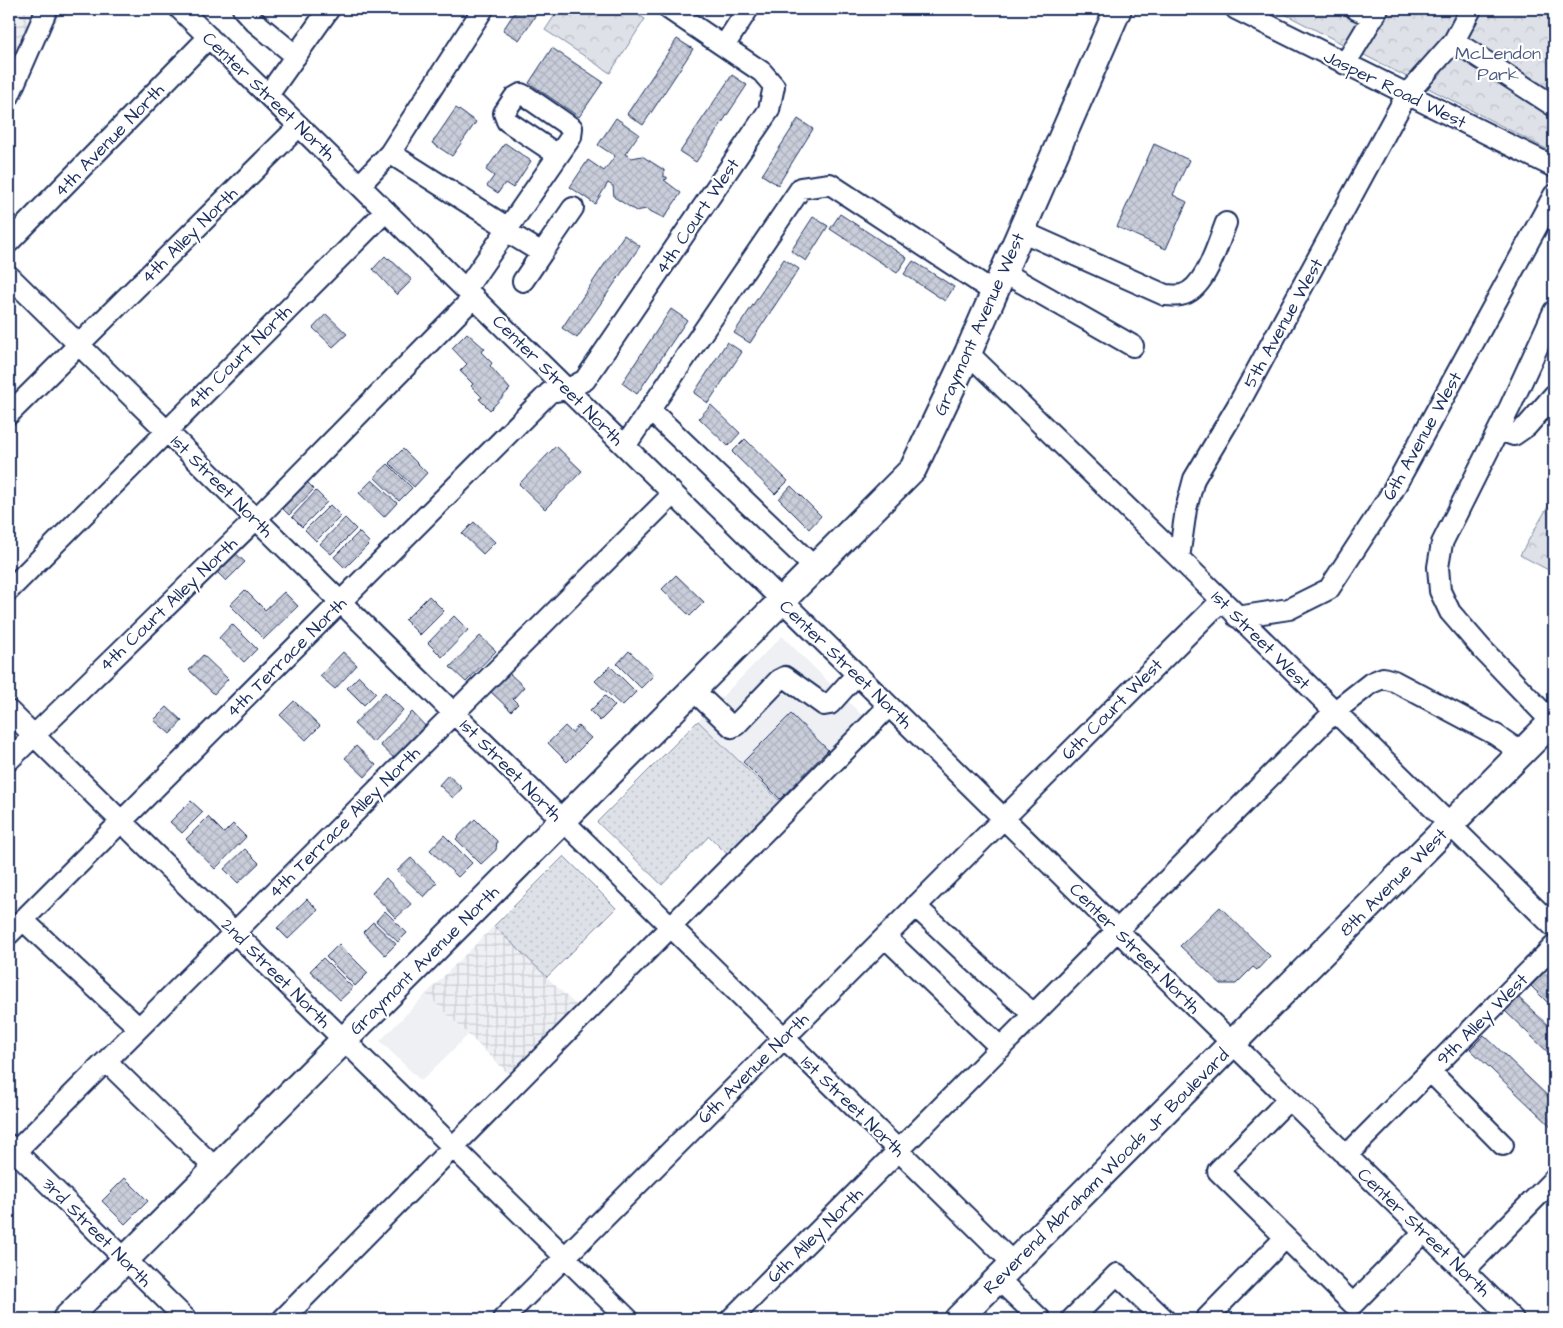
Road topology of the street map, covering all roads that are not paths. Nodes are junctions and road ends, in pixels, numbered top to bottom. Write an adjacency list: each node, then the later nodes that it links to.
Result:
1 (47, 9): 21 (street)
2 (180, 9): 14 (street, Center Street North)
3 (243, 9): 17 (street)
4 (329, 9): 17 (street)
5 (483, 9): 24 (street)
6 (669, 9): 16 (street)
7 (748, 9): 16 (street)
8 (1118, 9): 33 (main road, Graymont Avenue West)
9 (1236, 9): 13 (street, Jasper Road West)
10 (1356, 9): 12 (street)
11 (1471, 9): 15 (street, 5th Avenue West)
12 (1376, 13): 18 (street)
13 (1271, 17): 18 (street, Jasper Road West)
14 (209, 38): 20 (street, Center Street North); 34 (street, 4th Avenue North)
15 (1454, 41): 19 (street, 5th Avenue West); 22 (street)
16 (724, 46): 44 (street, 4th Court West)
17 (296, 56): 20 (street)
18 (1345, 64): 19 (street, Jasper Road West)
19 (1407, 94): 26 (street, Jasper Road West); 53 (street, 5th Avenue West)
20 (268, 95): 23 (street, Center Street North)
21 (9, 96)
22 (1554, 106)
23 (299, 126): 27 (street, Center Street North); 41 (street, 4th Alley North)
24 (390, 153): 27 (street); 32 (street)
25 (558, 156): 32 (street, 4th Court Alley North)
26 (1554, 167)
27 (360, 185): 30 (street, Center Street North)
28 (1554, 195): 59 (street, 6th Avenue West)
29 (574, 208): 35 (street)
30 (386, 211): 39 (street, Center Street North); 49 (street, 4th Court North)
31 (1226, 223): 33 (street)
32 (507, 230): 35 (street); 39 (street, 4th Court Alley North)
33 (1021, 231): 38 (main road, Graymont Avenue West)
34 (9, 242)
35 (542, 253): 37 (street)
36 (9, 276): 41 (street, 1st Street North)
37 (523, 281)
38 (999, 282): 42 (street); 43 (main road, Graymont Avenue West); 46 (street)
39 (470, 293): 44 (street, Center Street North); 52 (street, 4th Court Alley North)
40 (1554, 310): 48 (street)
41 (79, 344): 47 (street, 4th Alley North); 49 (street, 1st Street North)
42 (1133, 346)
43 (968, 353): 53 (street, 1st Street West); 54 (main road, Graymont Avenue West)
44 (568, 389): 50 (street, Center Street North); 58 (street, 4th Terrace North)
45 (1554, 395): 48 (street)
46 (650, 410): 50 (street); 54 (street)
47 (9, 414)
48 (1499, 430): 66 (street)
49 (166, 431): 52 (street, 1st Street North); 55 (street, 4th Court North)
50 (626, 446): 51 (street, Center Street North)
51 (673, 494): 56 (street, Center Street North); 65 (street, 4th Terrace Alley North)
52 (256, 519): 58 (street, 1st Street North); 67 (street, 4th Court Alley North)
53 (1179, 558): 57 (street, 1st Street West)
54 (815, 568): 56 (main road, Graymont Avenue West)
55 (9, 590)
56 (782, 601): 60 (street, Center Street North); 61 (main road, Graymont Avenue North)
57 (1221, 601): 59 (street, 1st Street West); 70 (street, 6th Court West)
58 (341, 602): 65 (street, 1st Street North); 72 (street, 4th Terrace North)
59 (1237, 617): 64 (street, 1st Street West)
60 (857, 674): 61 (street); 62 (street, Center Street North)
61 (693, 690): 71 (main road, Graymont Avenue North)
62 (889, 706): 70 (street, Center Street North); 76 (street)
63 (9, 711): 67 (street, 2nd Street North)
64 (1334, 712): 68 (street, 6th Alley North); 73 (street, 1st Street West); 78 (street, 6th Alley North)
65 (454, 713): 71 (street, 1st Street North); 79 (street, 4th Terrace Alley North)
66 (1552, 726): 68 (main road, 8th Avenue West)
67 (34, 736): 69 (street, 4th Court Alley North); 72 (street, 2nd Street North)
68 (1522, 753): 73 (main road, 8th Avenue West)
69 (9, 760)
70 (1004, 818): 74 (street, 6th Avenue North); 78 (street, Center Street North)
71 (563, 821): 76 (street, 1st Street North); 86 (main road, Graymont Avenue North)
72 (122, 822): 75 (street, 4th Terrace North); 79 (street, 2nd Street North)
73 (1450, 825): 77 (street, 1st Street West); 87 (main road, 8th Avenue West)
74 (915, 906): 81 (street, 6th Avenue North); 83 (street)
75 (23, 920): 80 (street, 4th Terrace North); 84 (street)
76 (670, 926): 85 (street, 1st Street North); 93 (street)
77 (1554, 927)
78 (1118, 930): 83 (street, 6th Alley North); 87 (street, Center Street North)
79 (234, 932): 84 (street, 4th Terrace Alley North); 86 (street, 2nd Street North)
80 (9, 934)
81 (885, 937): 85 (street, 6th Avenue North); 88 (street)
82 (1554, 946): 90 (street, 9th Alley West)
83 (1034, 1014): 88 (street, 6th Alley North)
84 (139, 1028): 89 (street, 4th Terrace Alley North)
85 (784, 1038): 95 (street, 1st Street North); 101 (street, 6th Avenue North)
86 (344, 1040): 93 (street, 2nd Street North); 97 (main road, Graymont Avenue North)
87 (1232, 1044): 91 (street, Center Street North); 103 (main road, Reverend Abraham Woods Jr Boulevard)
88 (1001, 1048): 95 (street, 6th Alley North)
89 (106, 1061): 94 (street, 4th Terrace Alley North); 97 (street)
90 (1430, 1071): 92 (street, 9th Alley West); 96 (street, 9th Alley West)
91 (1289, 1099): 96 (street, Center Street North); 100 (street)
92 (1502, 1145)
93 (453, 1147): 101 (street, 2nd Street North); 108 (street)
94 (11, 1151): 102 (street, 3rd Street North)
95 (899, 1151): 103 (street, 1st Street North); 111 (street, 6th Alley North)
96 (1346, 1156): 99 (street, Center Street North)
97 (216, 1169): 102 (main road, Graymont Avenue North)
98 (1554, 1179): 104 (street)
99 (1424, 1232): 100 (street); 104 (street, Center Street North)
100 (1286, 1238): 116 (street)
101 (565, 1257): 109 (street, 6th Avenue North); 110 (street, 2nd Street North)
102 (126, 1259): 106 (main road, Graymont Avenue North); 107 (street, 3rd Street North)
103 (1006, 1271): 112 (main road, Reverend Abraham Woods Jr Boulevard); 113 (street, 1st Street North)
104 (1464, 1271): 105 (street, Center Street North)
105 (1502, 1316)
106 (66, 1319)
107 (186, 1319)
108 (283, 1319)
109 (502, 1319)
110 (628, 1319)
111 (731, 1319)
112 (958, 1319)
113 (1040, 1319)
114 (1072, 1319): 115 (street)
115 (1164, 1319)
116 (1206, 1319)

